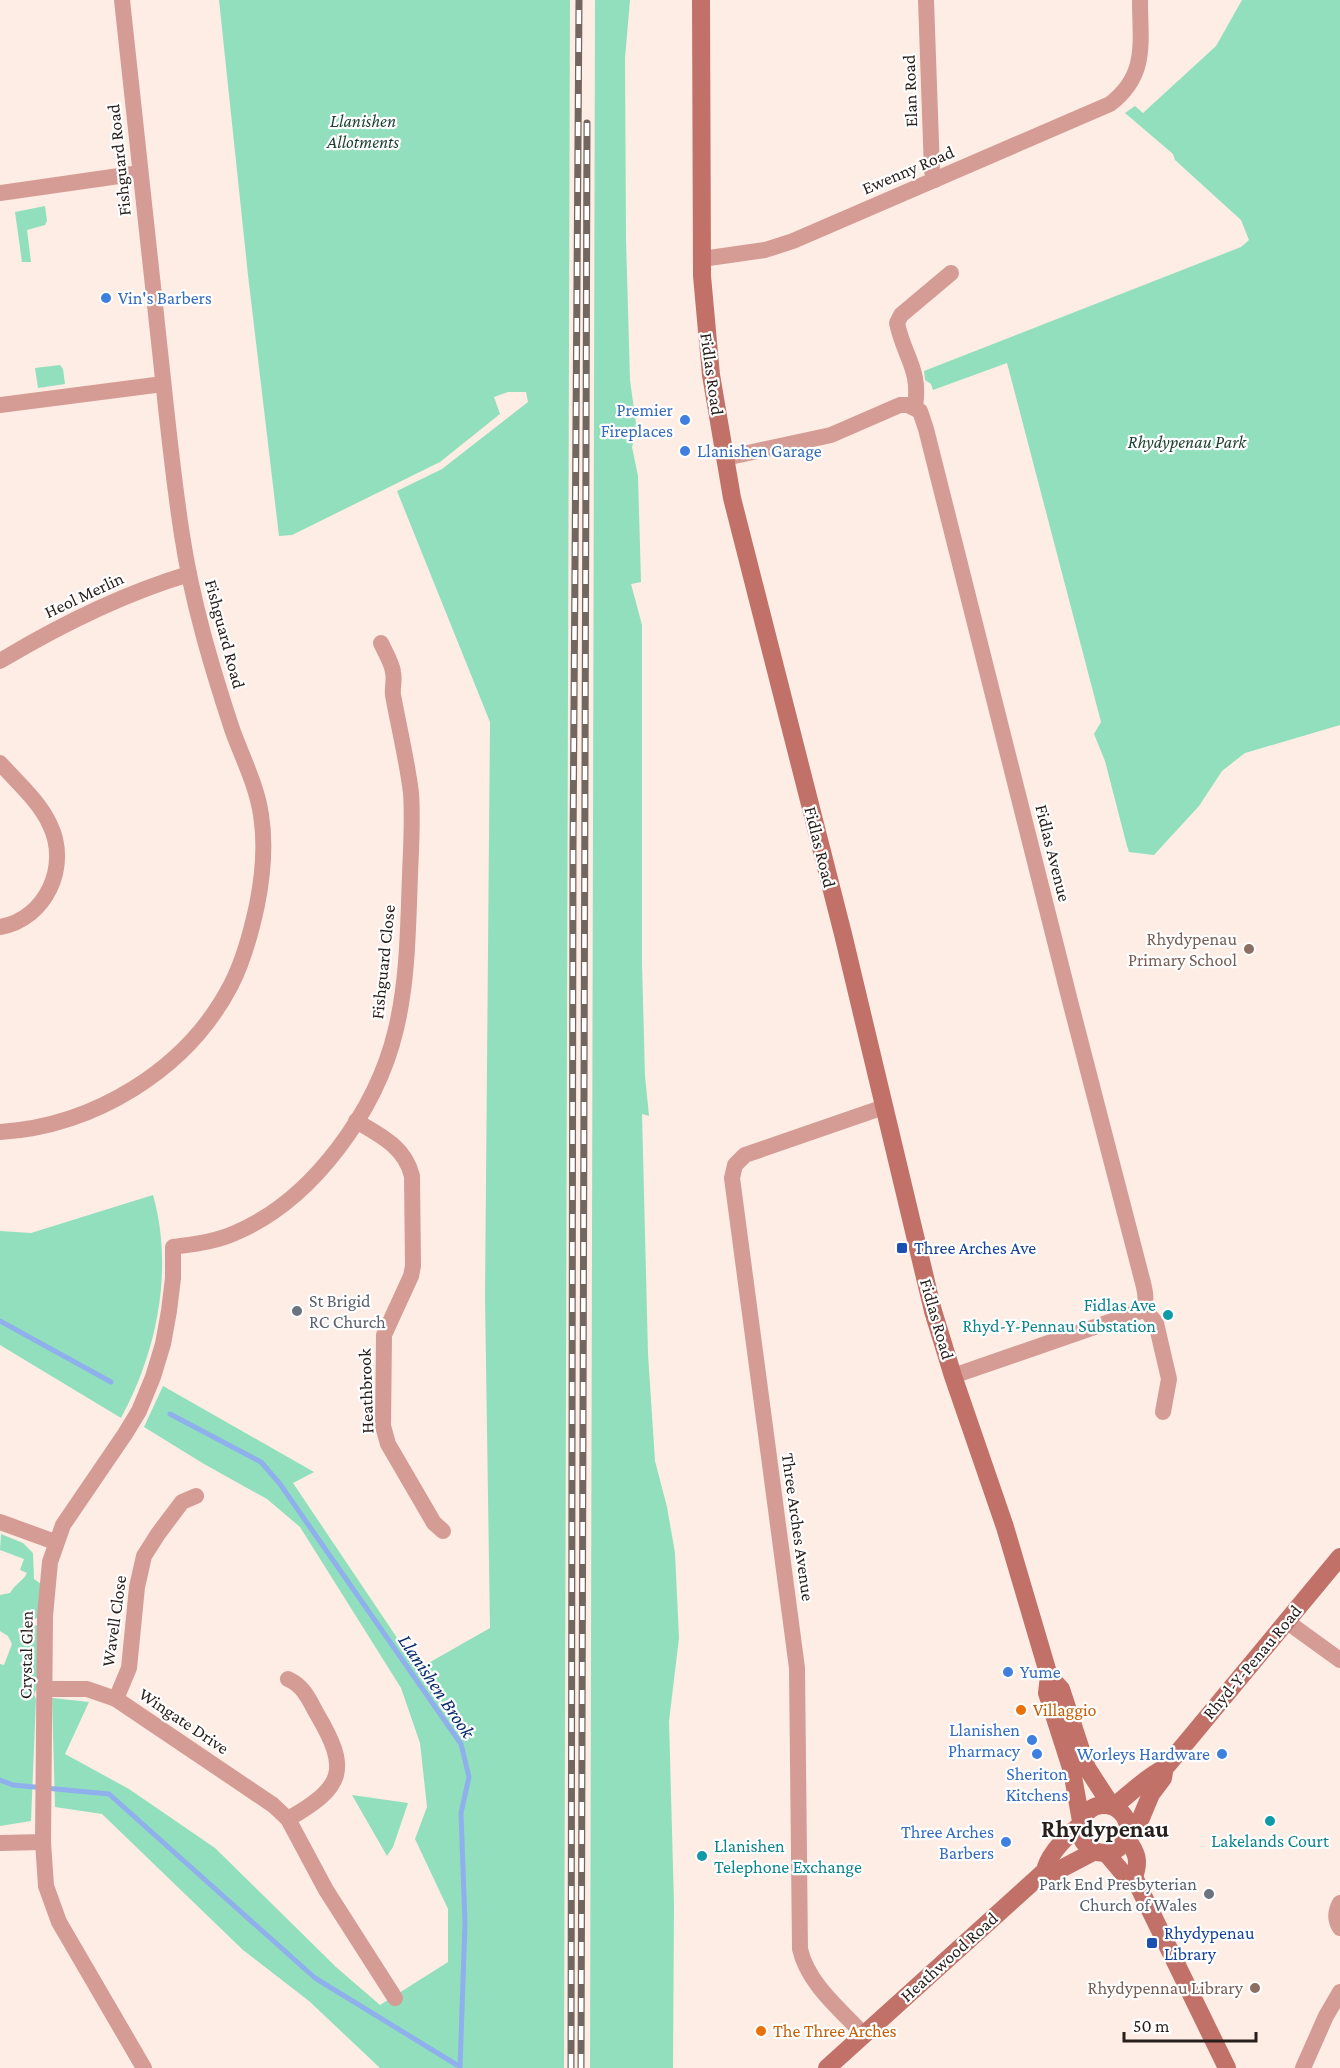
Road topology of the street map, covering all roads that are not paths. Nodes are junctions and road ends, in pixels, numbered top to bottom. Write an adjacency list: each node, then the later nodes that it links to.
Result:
1 (122, 0): 5 (street, Fishguard Road)
2 (701, 0): 8 (street, Fidlas Road)
3 (926, 0): 6 (street, Elan Road)
4 (1140, 0): 6 (street, Ewenny Road)
5 (140, 173): 7 (street); 10 (street, Fishguard Road)
6 (935, 180): 8 (street, Ewenny Road)
7 (0, 193)
8 (702, 259): 13 (street, Fidlas Road)
9 (951, 273): 12 (street)
10 (163, 384): 11 (street); 14 (street, Fishguard Road)
11 (0, 405)
12 (915, 407): 13 (street); 23 (street, Fidlas Avenue)
13 (724, 458): 19 (street, Fidlas Road)
14 (189, 574): 16 (street, Heol Merlin); 21 (street, Fishguard Road)
15 (381, 643): 20 (street, Fishguard Close)
16 (0, 661)
17 (0, 763): 18 (street)
18 (0, 927)
19 (884, 1107): 24 (street, Fidlas Road); 51 (street, Three Arches Avenue)
20 (356, 1121): 22 (street, Fishguard Close); 28 (street, Heathbrook)
21 (0, 1132)
22 (173, 1247): 29 (street, Crystal Glen)
23 (1143, 1307): 24 (street); 25 (street)
24 (953, 1376): 33 (street, Fidlas Road)
25 (1163, 1412)
26 (195, 1496): 36 (street, Wavell Close)
27 (0, 1522): 29 (street)
28 (443, 1532)
29 (55, 1542): 35 (street, Crystal Glen)
30 (1340, 1557): 31 (street, Rhyd-Y-Penau Road)
31 (1286, 1621): 32 (street); 37 (street, Rhyd-Y-Penau Road)
32 (1340, 1660)
33 (1049, 1676): 38 (street, Fidlas Road); 40 (street, Fidlas Road)
34 (288, 1679): 39 (street)
35 (45, 1689): 36 (street, Wingate Drive); 42 (street, Crystal Glen)
36 (116, 1699): 39 (street, Wingate Drive)
37 (1165, 1768): 38 (street, Rhyd-Y-Penau Road); 41 (street, Rhyd-Y-Penau Road)
38 (1112, 1805): 40 (street); 41 (street)
39 (288, 1819): 50 (street, Wingate Drive)
40 (1081, 1823): 44 (street); 45 (street, Heathwood Road)
41 (1127, 1836): 44 (street); 46 (street)
42 (43, 1842): 43 (street); 52 (street, Crystal Glen)
43 (0, 1843)
44 (1100, 1852): 45 (street, Heathwood Road); 46 (street)
45 (1045, 1871): 51 (street, Heathwood Road)
46 (1134, 1877): 54 (street)
47 (1340, 1903): 48 (street)
48 (1340, 1928)
49 (1340, 1992): 55 (street)
50 (395, 1998)
51 (863, 2034): 53 (street, Heathwood Road)
52 (144, 2068)
53 (827, 2068)
54 (1227, 2068)
55 (1303, 2068)

